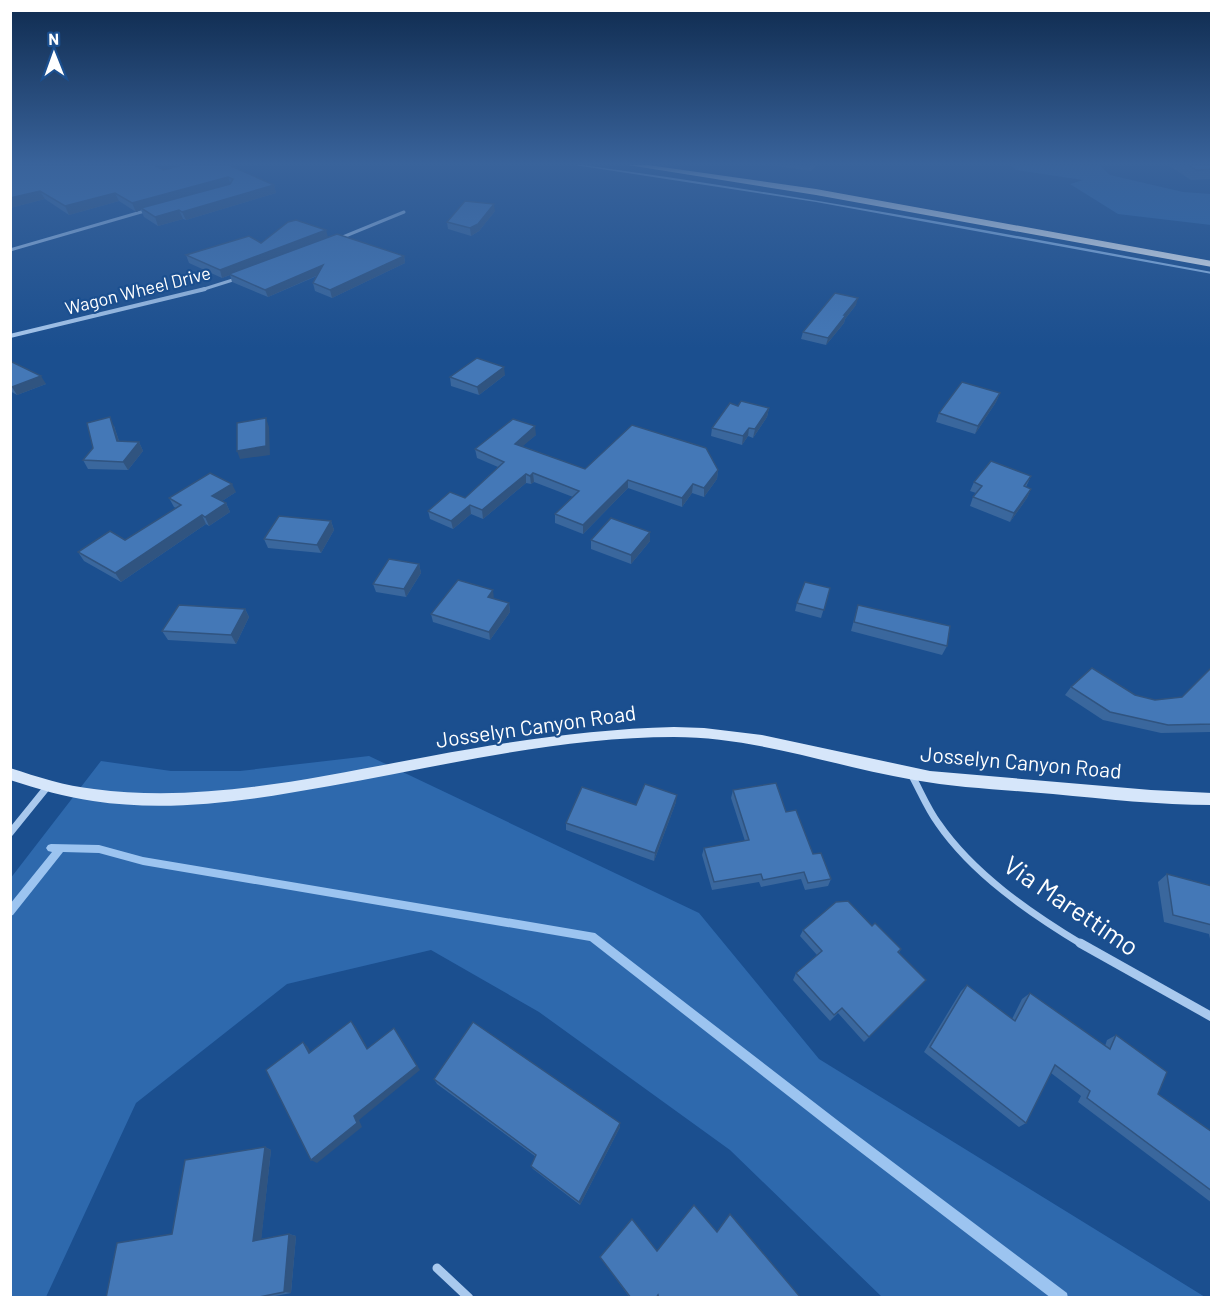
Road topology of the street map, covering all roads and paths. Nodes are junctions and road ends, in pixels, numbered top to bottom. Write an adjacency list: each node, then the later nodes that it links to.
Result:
1 (94, 226): 5 (street)
2 (370, 226): 4 (street)
3 (1003, 226): 6 (highway)
4 (333, 241)
5 (10, 250)
6 (1212, 264)
7 (244, 276): 8 (street, Wagon Wheel Drive)
8 (10, 336)
9 (10, 774): 11 (street, Josselyn Canyon Road)
10 (910, 774): 11 (street, Josselyn Canyon Road); 12 (street, Josselyn Canyon Road); 14 (street, Via Marettimo)
11 (48, 786): 13 (street)
12 (1212, 799)
13 (10, 833)
14 (1212, 1017)
15 (437, 1268): 16 (street)
16 (469, 1298)

